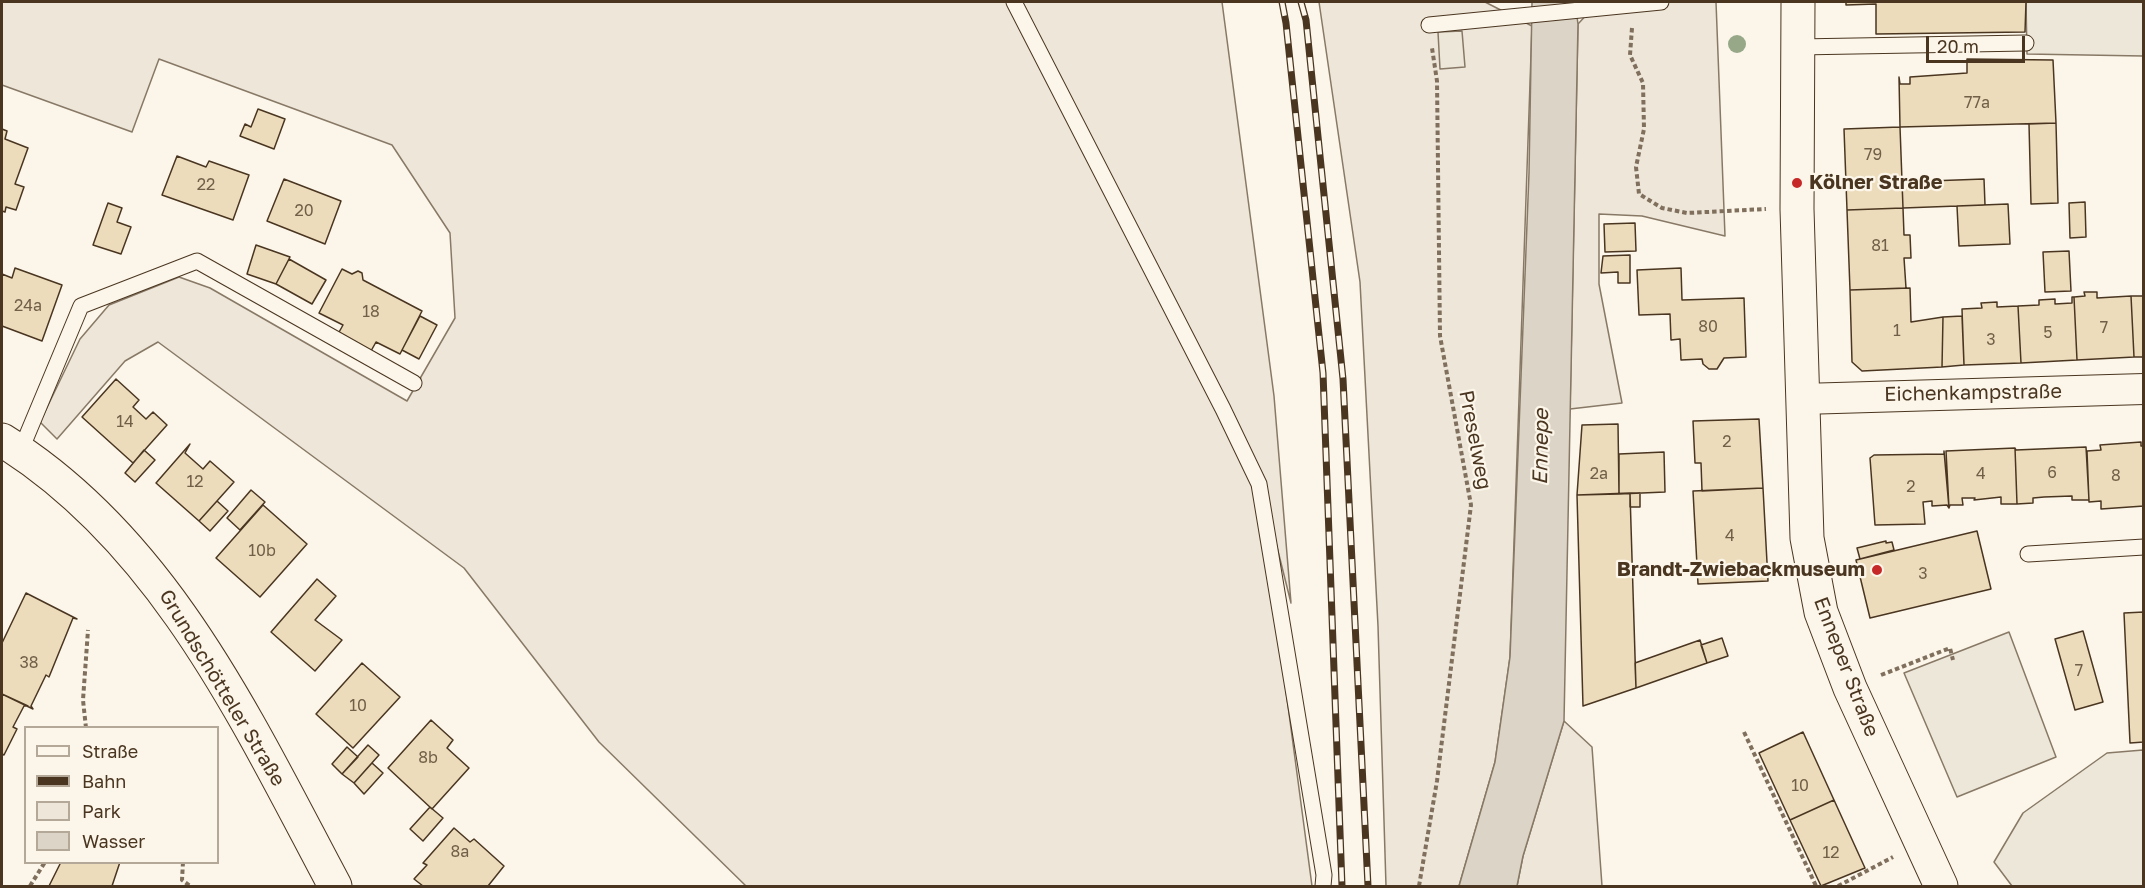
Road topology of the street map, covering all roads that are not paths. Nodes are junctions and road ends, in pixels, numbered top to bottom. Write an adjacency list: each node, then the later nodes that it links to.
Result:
1 (1014, 2): 14 (lane)
2 (1661, 2): 4 (lane)
3 (1798, 2): 6 (main road)
4 (1429, 25)
5 (2026, 44): 6 (lane)
6 (1798, 47): 9 (main road)
7 (414, 382): 10 (lane)
8 (2144, 389): 9 (street, Eichenkampstraße)
9 (1802, 399): 15 (main road, Enneper Straße)
10 (11, 446): 13 (main road, Grundschötteler Straße)
11 (2144, 547): 12 (lane)
12 (2028, 554)
13 (335, 886)
14 (1323, 886)
15 (1941, 886)

